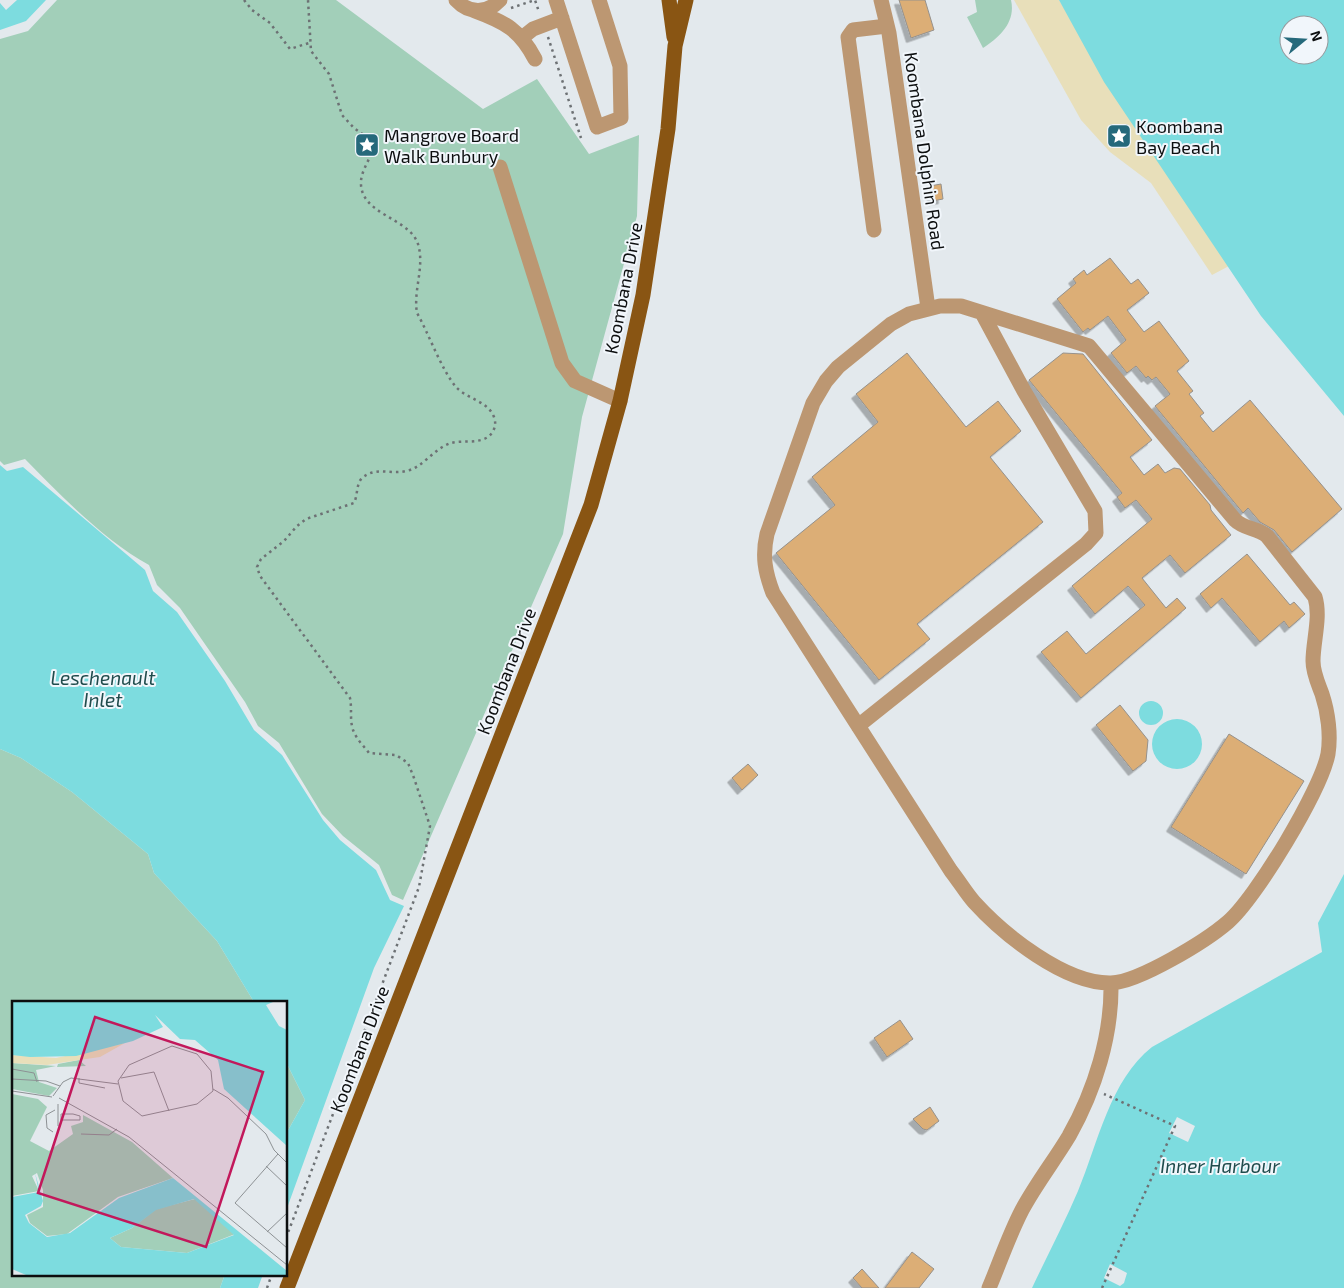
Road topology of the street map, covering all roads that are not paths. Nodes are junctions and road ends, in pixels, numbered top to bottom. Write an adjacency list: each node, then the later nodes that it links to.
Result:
1 (456, 0): 8 (street)
2 (556, 0): 9 (street)
3 (599, 0): 9 (street)
4 (669, 0): 12 (main road, Koombana Drive)
5 (686, 0): 12 (main road, Koombana Drive)
6 (881, 0): 10 (street, Koombana Dolphin Road)
7 (505, 3): 8 (street); 11 (street)
8 (475, 11): 11 (street)
9 (562, 18): 11 (street)
10 (888, 26): 15 (street); 16 (street, Koombana Dolphin Road)
11 (519, 34): 13 (street)
12 (675, 46): 18 (main road, Koombana Drive)
13 (535, 59)
14 (500, 167): 18 (street)
15 (874, 230)
16 (928, 308): 17 (street); 19 (street)
17 (982, 313): 19 (street); 20 (street)
18 (620, 401): 21 (main road, Koombana Drive)
19 (858, 726): 20 (street)
20 (1112, 983): 22 (street)
21 (287, 1288)
22 (989, 1288)

